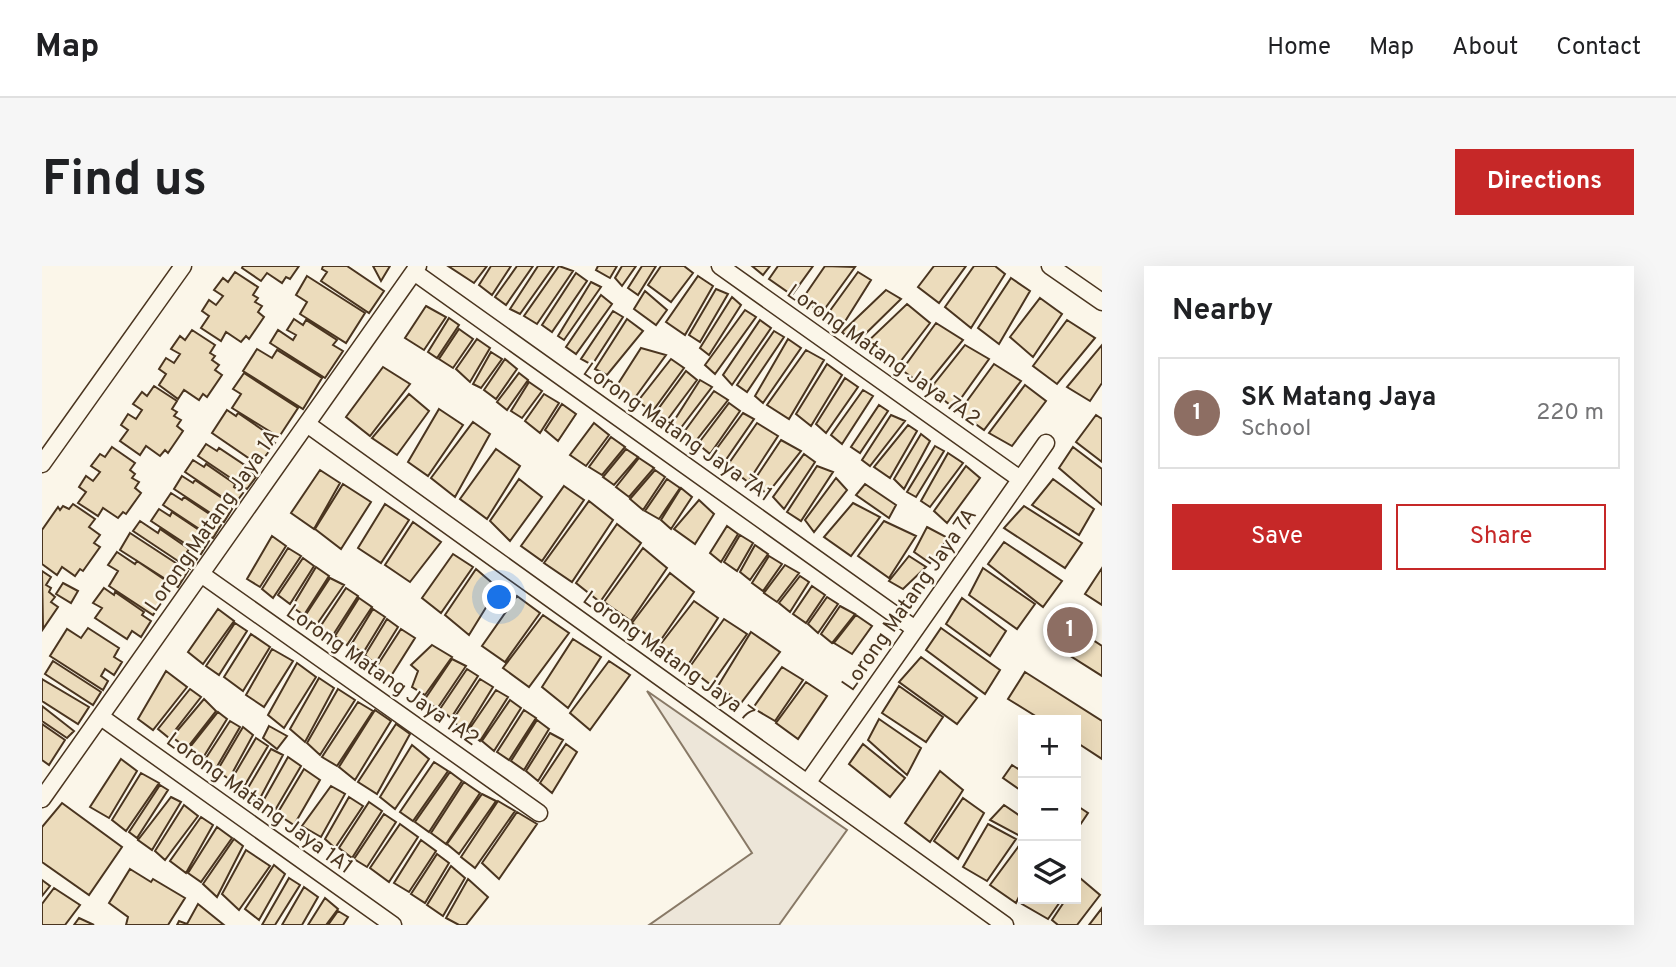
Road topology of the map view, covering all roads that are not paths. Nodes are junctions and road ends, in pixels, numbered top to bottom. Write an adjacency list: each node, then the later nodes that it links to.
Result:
1 (183, 266): 8 (street)
2 (720, 266): 9 (street, Lorong Matang Jaya 7A2)
3 (1050, 266): 5 (street)
4 (416, 269): 6 (street, Lorong Matang Jaya 1A); 11 (street, Lorong Matang Jaya 7A1)
5 (1102, 302)
6 (307, 424): 10 (street, Lorong Matang Jaya 1A); 13 (street, Lorong Matang Jaya 7)
7 (1046, 443): 9 (street, Lorong Matang Jaya 7A)
8 (42, 464)
9 (1020, 479): 11 (street, Lorong Matang Jaya 7A)
10 (201, 574): 12 (street, Lorong Matang Jaya 1A); 15 (street, Lorong Matang Jaya 1A2)
11 (915, 629): 13 (street, Lorong Matang Jaya 7A)
12 (101, 717): 14 (street, Lorong Matang Jaya 1A); 16 (street, Lorong Matang Jaya 1A1)
13 (807, 782): 17 (street, Lorong Matang Jaya 7)
14 (42, 799)
15 (539, 813)
16 (393, 925)
17 (1004, 925)

